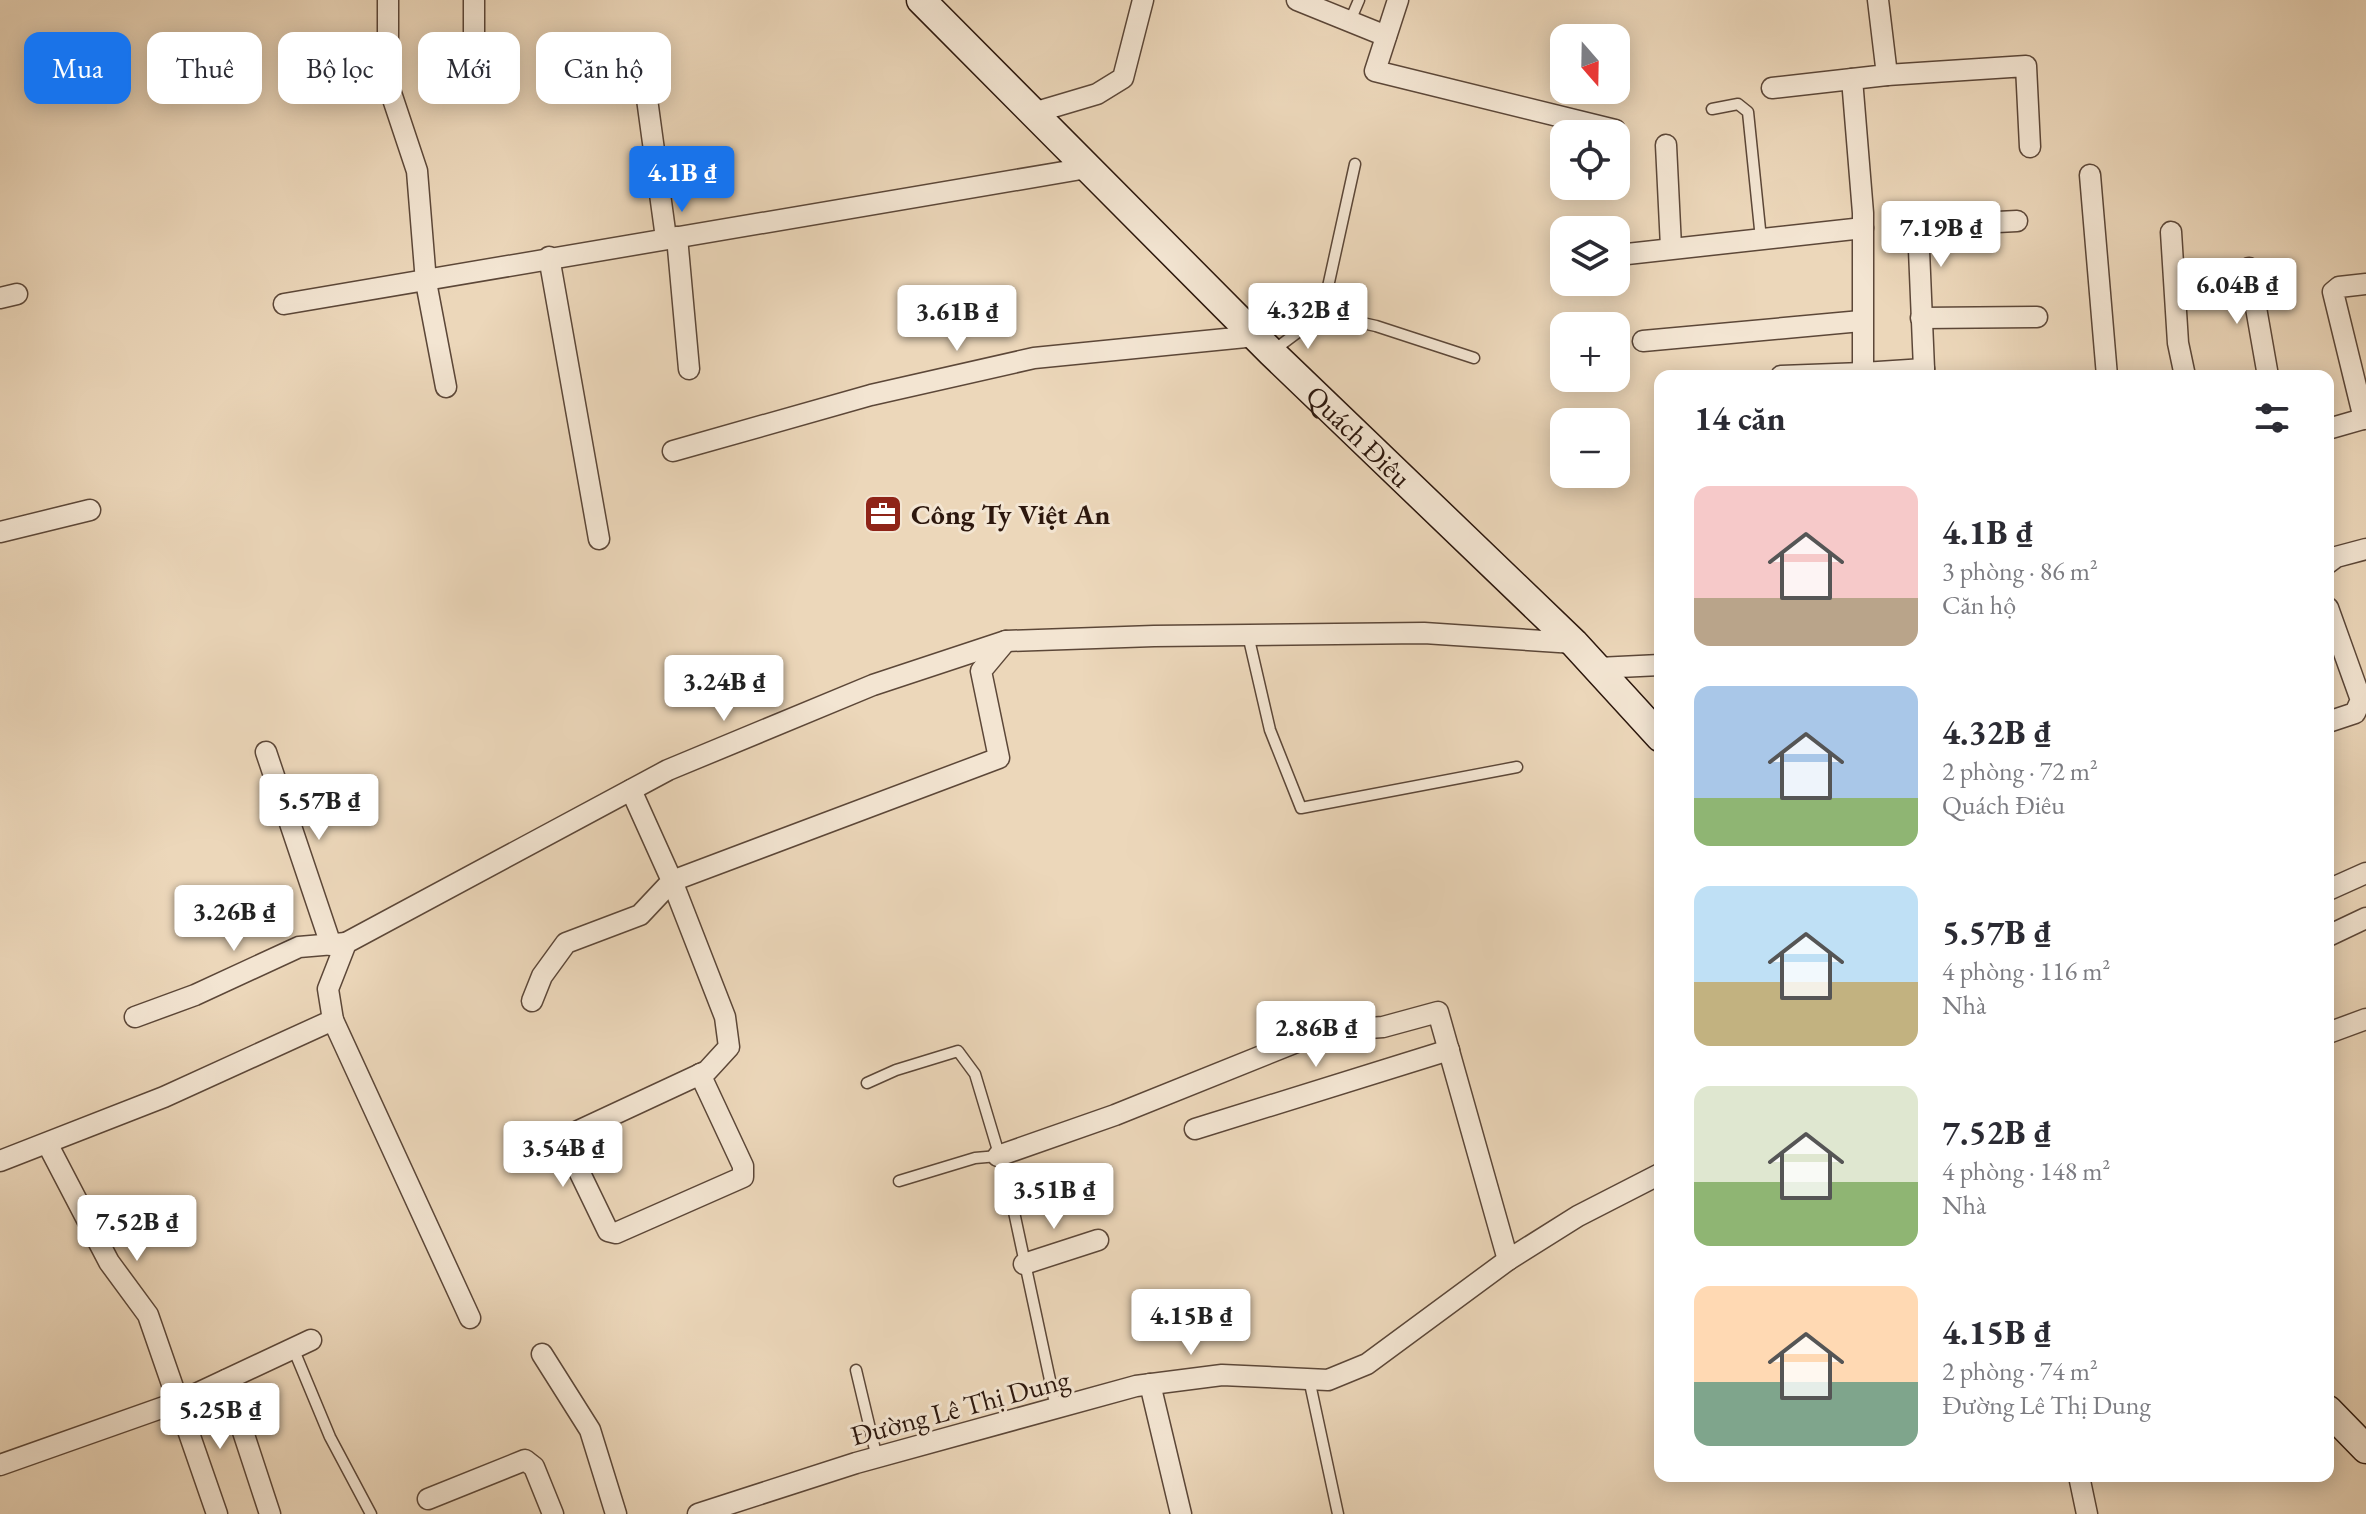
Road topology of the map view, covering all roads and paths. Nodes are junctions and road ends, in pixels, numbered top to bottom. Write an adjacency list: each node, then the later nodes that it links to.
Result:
1 (388, 0): 33 (street)
2 (474, 0): 10 (street)
3 (921, 0): 17 (main road, Quách Điêu)
4 (1143, 0): 17 (street)
5 (1297, 0): 9 (street)
6 (1359, 0): 9 (lane)
7 (1398, 0): 11 (street)
8 (1878, 0): 12 (street)
9 (1350, 21): 11 (street)
10 (474, 32)
11 (1386, 36): 18 (street)
12 (1887, 75): 13 (street); 20 (street)
13 (1852, 79): 14 (street); 25 (street)
14 (1772, 88)
15 (649, 104): 27 (street)
16 (1712, 109): 28 (lane)
17 (1033, 113): 22 (main road, Quách Điêu)
18 (1574, 120)
19 (1666, 145): 29 (street)
20 (2030, 147)
21 (1355, 164): 36 (lane)
22 (1087, 168): 27 (street); 41 (main road, Quách Điêu)
23 (2090, 175): 46 (street)
24 (2017, 221): 38 (street)
25 (1863, 228): 28 (street); 39 (street)
26 (2171, 232): 47 (street)
27 (671, 237): 31 (street); 43 (street)
28 (1761, 239): 29 (street)
29 (1671, 247): 30 (street)
30 (1630, 253)
31 (549, 257): 33 (street); 55 (street)
32 (2249, 268): 48 (street)
33 (426, 282): 35 (street); 49 (street)
34 (2366, 284): 50 (street)
35 (284, 304)
36 (1322, 314): 41 (lane); 42 (lane)
37 (2037, 317): 38 (street)
38 (1921, 318): 45 (street)
39 (1861, 321): 40 (street); 44 (street)
40 (1643, 341)
41 (1264, 344): 52 (street); 61 (main road, Quách Điêu)
42 (1474, 358)
43 (689, 369)
44 (1863, 370)
45 (1924, 370)
46 (2106, 370)
47 (2184, 370)
48 (2267, 370)
49 (446, 387)
50 (2365, 419): 51 (street)
51 (2334, 427)
52 (673, 451)
53 (90, 510): 54 (street)
54 (0, 532)
55 (599, 539)
56 (2366, 549): 57 (street)
57 (2334, 558)
58 (2334, 625): 64 (street)
59 (1248, 635): 60 (street); 61 (street); 68 (lane)
60 (1006, 641): 69 (street); 71 (street)
61 (1574, 643): 63 (main road, Quách Điêu)
62 (1654, 665): 63 (street)
63 (1598, 668): 66 (main road, Quách Điêu)
64 (2361, 719): 65 (street)
65 (2334, 721)
66 (1654, 730)
67 (266, 752): 75 (street)
68 (1517, 767)
69 (631, 790): 71 (street); 75 (street)
70 (2366, 873): 72 (street)
71 (672, 881): 76 (street); 82 (street)
72 (2334, 887)
73 (2366, 918): 74 (street)
74 (2334, 933)
75 (338, 944): 77 (street); 79 (street)
76 (532, 1001)
77 (135, 1017)
78 (2366, 1019): 80 (street)
79 (333, 1020): 86 (street); 95 (street)
80 (2334, 1031)
81 (1449, 1050): 84 (street); 88 (street); 93 (street)
82 (700, 1074): 85 (street); 85 (street)
83 (867, 1083): 88 (lane)
84 (1195, 1129)
85 (563, 1138): 87 (street)
86 (48, 1145): 89 (street); 102 (street)
87 (533, 1152)
88 (998, 1156): 91 (lane); 94 (lane)
89 (0, 1161)
90 (1654, 1177): 93 (street, Đường Lê Thị Dung)
91 (899, 1181)
92 (1098, 1240): 94 (street)
93 (1508, 1260): 99 (street, Đường Lê Thị Dung)
94 (1024, 1264): 103 (lane)
95 (470, 1318)
96 (302, 1344): 100 (street); 112 (lane)
97 (542, 1354): 114 (street)
98 (856, 1370): 106 (lane)
99 (1309, 1379): 101 (street, Đường Lê Thị Dung); 117 (lane)
100 (226, 1380): 102 (street); 111 (street)
101 (1150, 1384): 103 (street, Đường Lê Thị Dung); 116 (street)
102 (181, 1401): 107 (street); 110 (street)
103 (1056, 1410): 106 (street, Đường Lê Thị Dung)
104 (2334, 1416): 105 (main road)
105 (2366, 1449)
106 (877, 1458): 115 (street, Đường Lê Thị Dung)
107 (0, 1465)
108 (2080, 1482): 118 (street)
109 (428, 1499): 113 (street)
110 (217, 1514)
111 (270, 1514)
112 (371, 1514)
113 (553, 1514)
114 (616, 1514)
115 (698, 1514)
116 (1181, 1514)
117 (1338, 1514)
118 (2087, 1514)

